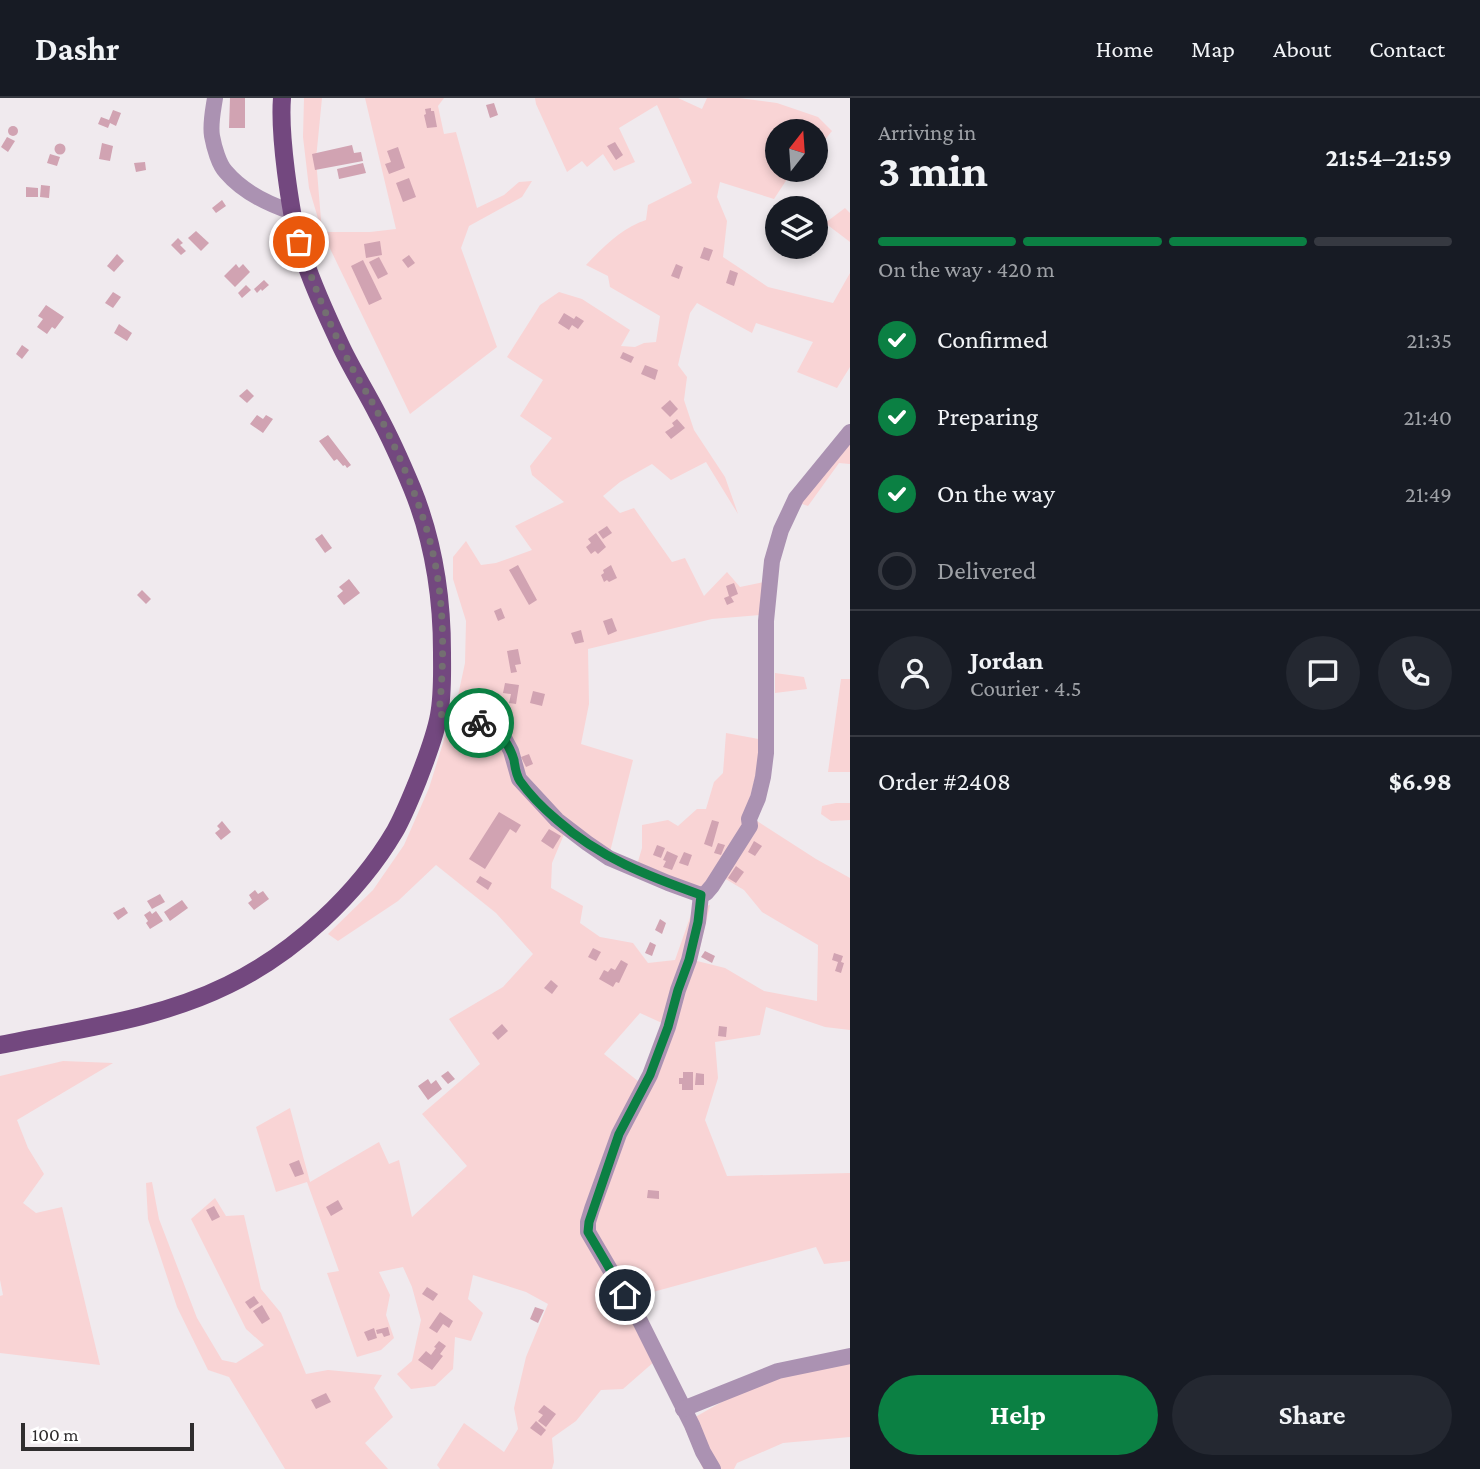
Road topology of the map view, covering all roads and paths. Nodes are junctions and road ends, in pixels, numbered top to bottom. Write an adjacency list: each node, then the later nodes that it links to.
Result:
1 (215, 98): 3 (street)
2 (282, 98): 3 (main road)
3 (292, 212): 5 (main road)
4 (850, 432): 6 (street)
5 (439, 714): 6 (street); 7 (main road)
6 (701, 895): 9 (street)
7 (0, 1045)
8 (850, 1356): 9 (street)
9 (683, 1409): 10 (street)
10 (713, 1469)

